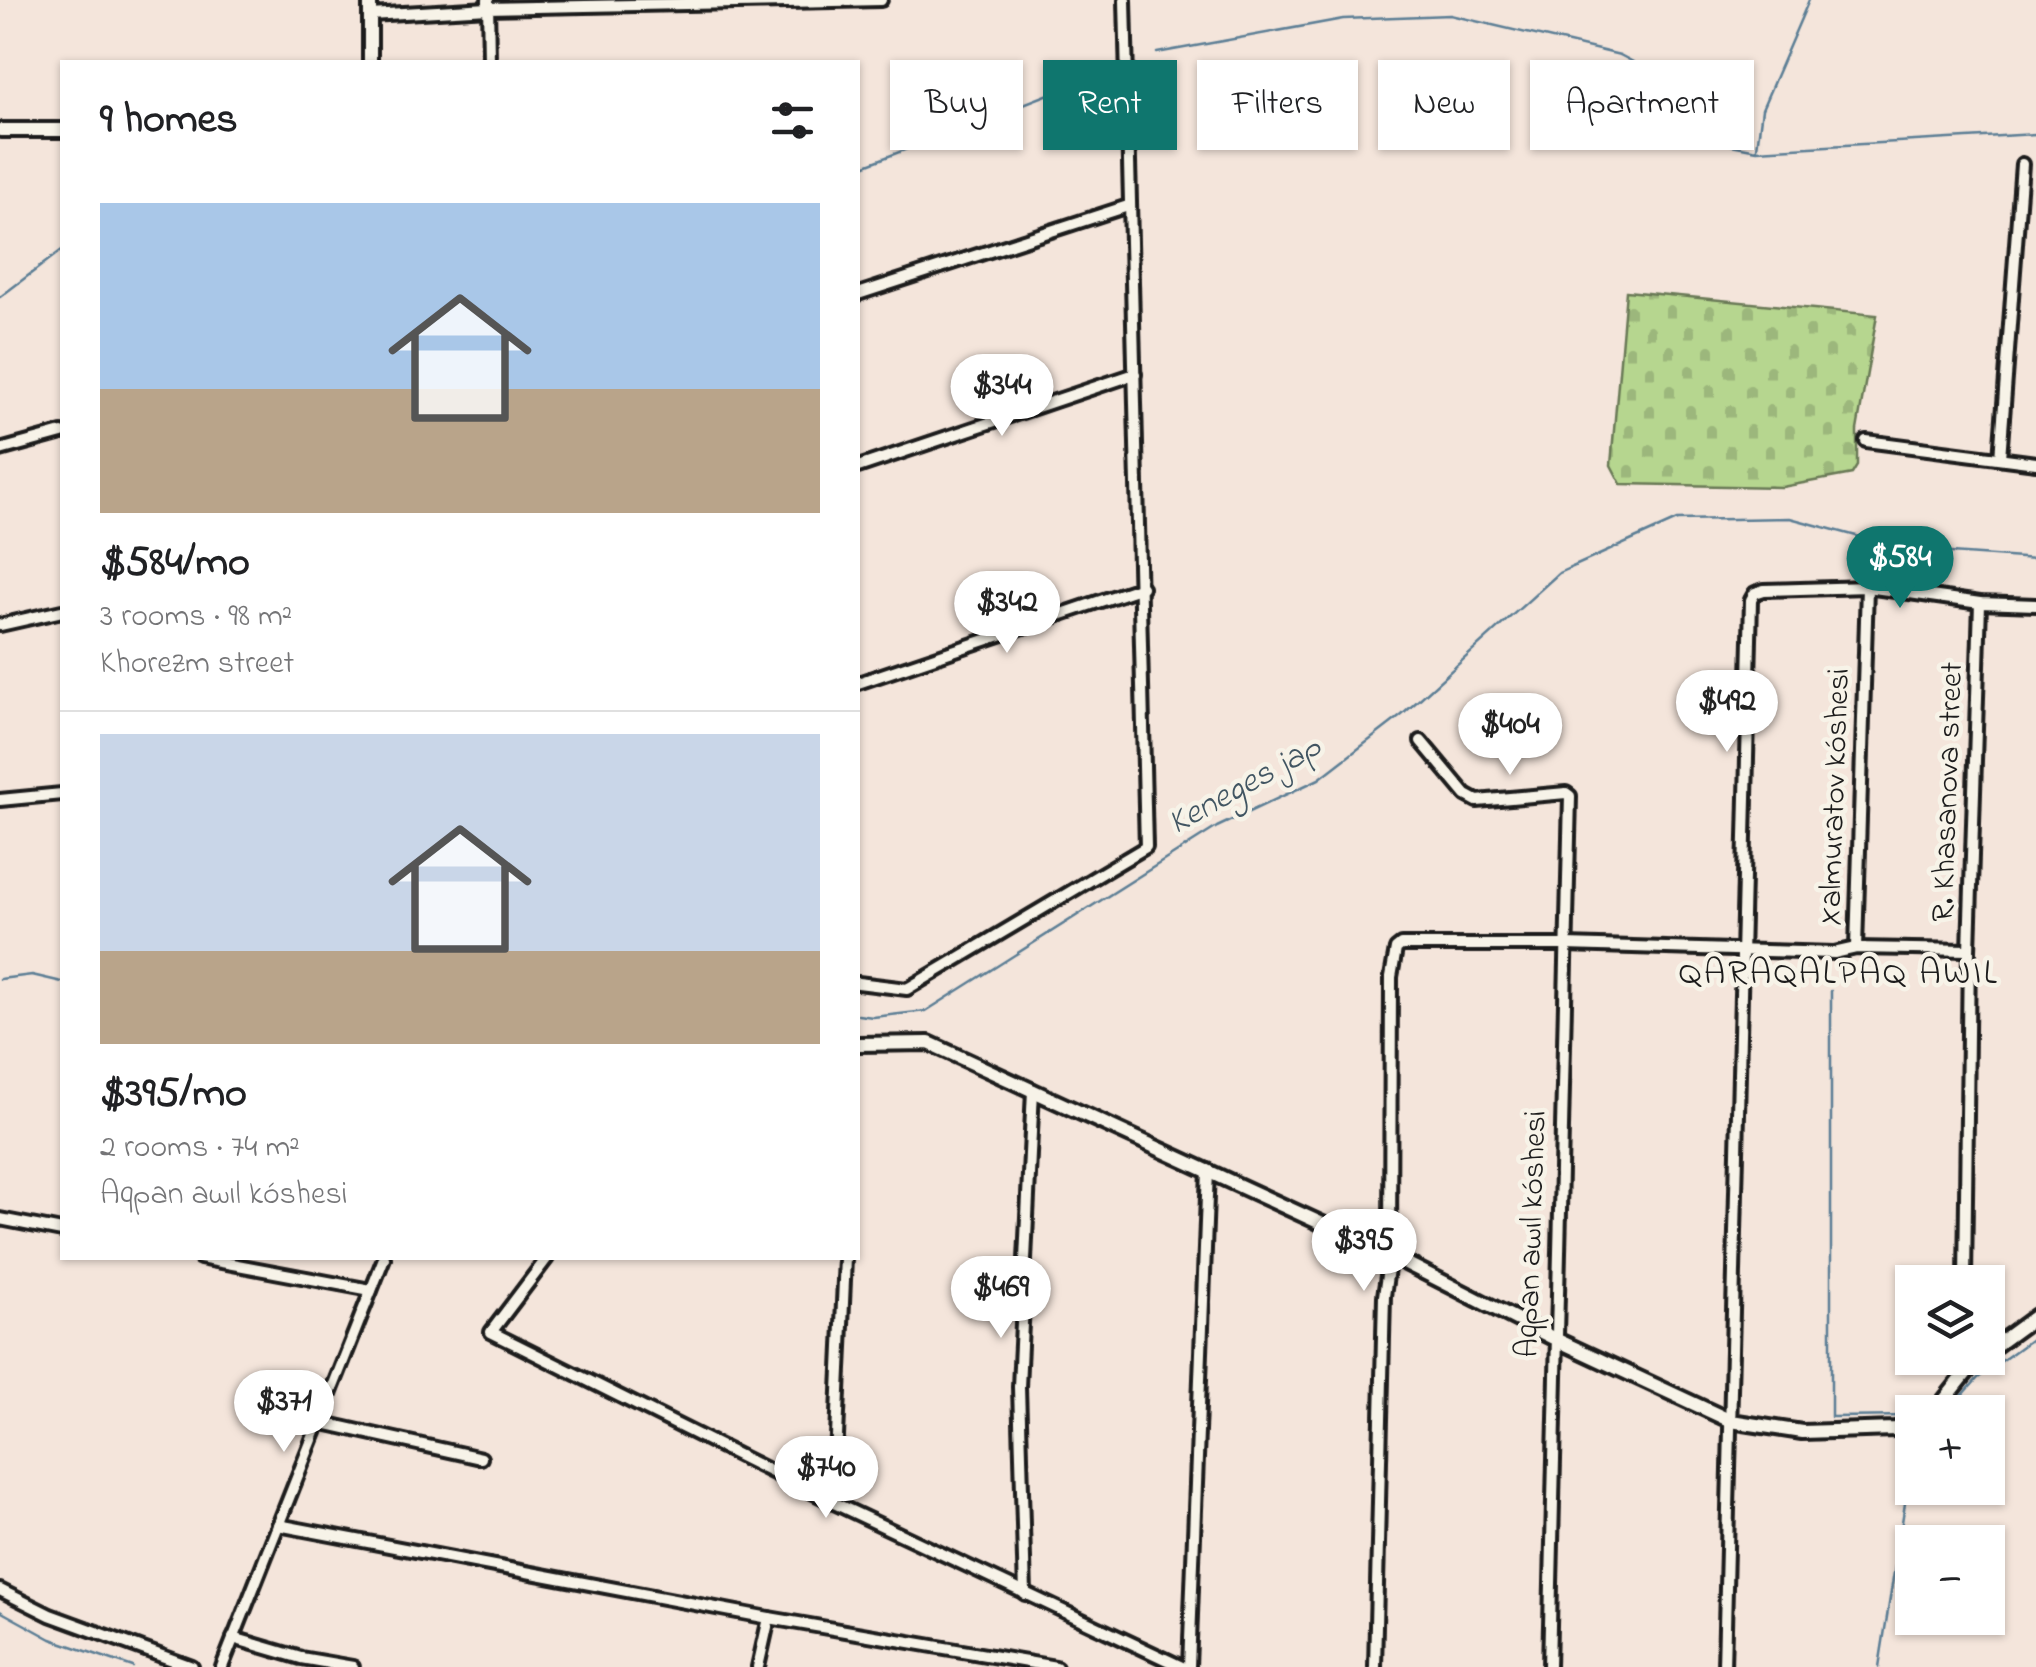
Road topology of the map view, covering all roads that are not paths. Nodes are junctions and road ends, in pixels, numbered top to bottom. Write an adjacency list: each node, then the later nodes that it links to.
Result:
1 (370, 0): 6 (street)
2 (881, 0): 4 (street)
3 (1126, 0): 12 (street)
4 (836, 1): 5 (street)
5 (488, 4): 6 (street); 8 (street)
6 (370, 15): 7 (street)
7 (370, 60)
8 (489, 60)
9 (0, 130): 10 (street)
10 (60, 130)
11 (2022, 164): 18 (street)
12 (1128, 206): 13 (street); 14 (street)
13 (860, 293)
14 (1135, 374): 20 (street); 21 (street)
15 (60, 434): 17 (street)
16 (1866, 442): 18 (street)
17 (0, 450)
18 (2000, 458): 19 (street)
19 (2036, 463)
20 (860, 465)
21 (1142, 587): 27 (street); 35 (street)
22 (1868, 588): 23 (street); 32 (street, Xalmuratov kóshesi); 34 (street)
23 (1980, 603): 24 (street); 33 (street, R. Khasanova street)
24 (2036, 605)
25 (60, 612): 26 (street)
26 (0, 625)
27 (860, 682)
28 (1421, 741): 31 (street, Aqpan awıl kóshesi)
29 (60, 794): 30 (street)
30 (0, 800)
31 (1566, 945): 34 (street); 41 (street); 50 (street, Aqpan awıl kóshesi)
32 (1856, 948): 33 (street); 34 (street)
33 (1969, 950): 46 (street, R. Khasanova street)
34 (1742, 952): 53 (street)
35 (860, 983)
36 (860, 1044): 37 (street)
37 (1033, 1090): 38 (street); 60 (street)
38 (1208, 1170): 41 (street); 68 (street)
39 (0, 1219): 40 (street)
40 (60, 1231)
41 (1390, 1255): 50 (street); 69 (street)
42 (211, 1260): 47 (street)
43 (383, 1260): 47 (street)
44 (546, 1260): 57 (street)
45 (846, 1260): 57 (street)
46 (1966, 1265)
47 (371, 1290): 54 (street)
48 (2036, 1316): 49 (street)
49 (2005, 1338)
50 (1555, 1339): 53 (street); 70 (street, Aqpan awıl kóshesi)
51 (1964, 1375): 52 (street)
52 (1948, 1395)
53 (1731, 1421): 55 (street); 71 (street)
54 (318, 1422): 56 (street); 58 (street)
55 (1895, 1429)
56 (481, 1458)
57 (834, 1503): 60 (street)
58 (278, 1525): 61 (street); 62 (street)
59 (0, 1590): 63 (street)
60 (1024, 1594): 68 (street)
61 (769, 1618): 66 (street); 67 (street)
62 (233, 1638): 64 (street); 65 (street)
63 (192, 1667)
64 (222, 1667)
65 (354, 1667)
66 (758, 1667)
67 (1056, 1667)
68 (1186, 1667)
69 (1375, 1667)
70 (1550, 1667)
71 (1724, 1667)

